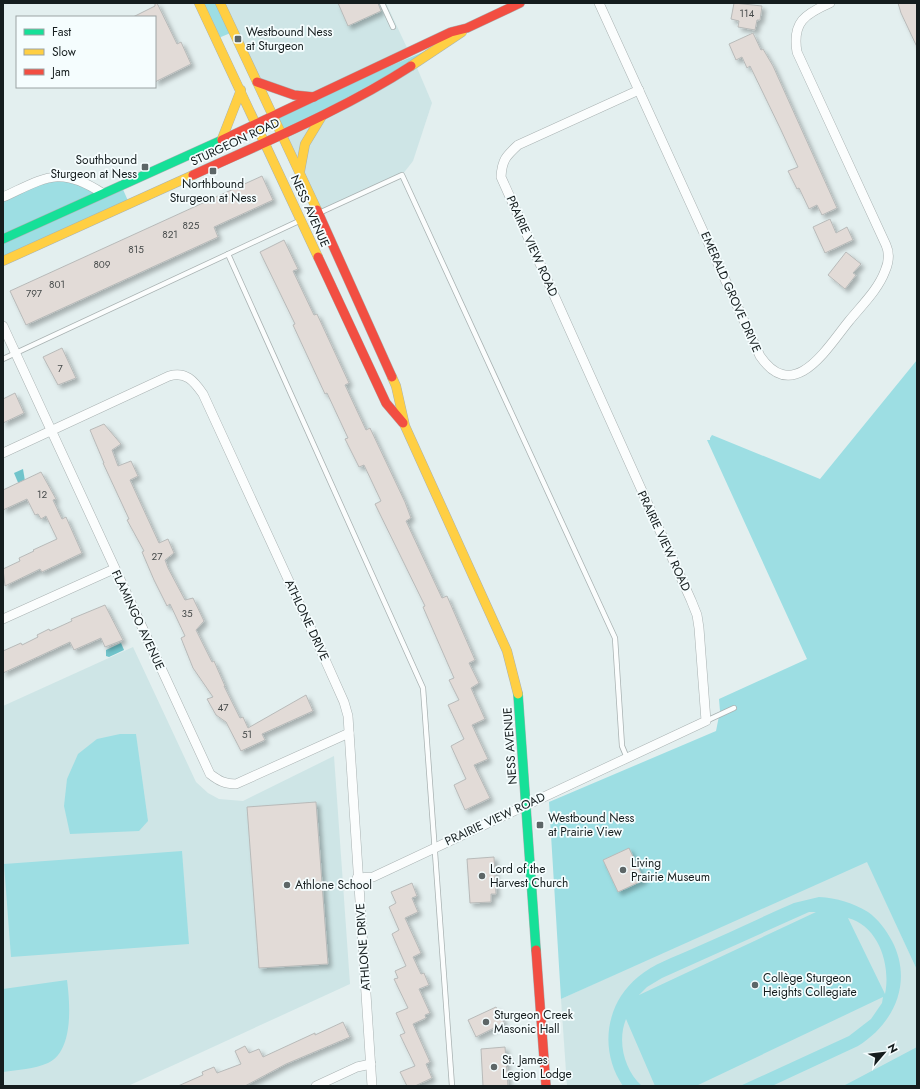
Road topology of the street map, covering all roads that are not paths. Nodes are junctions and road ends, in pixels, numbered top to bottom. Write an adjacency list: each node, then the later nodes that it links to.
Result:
1 (199, 3): 10 (main road, NESS AVENUE)
2 (382, 3): 7 (lane)
3 (520, 3): 8 (main road, STURGEON ROAD)
4 (599, 3): 11 (street, EMERALD GROVE DRIVE)
5 (830, 3): 11 (street, EMERALD GROVE DRIVE)
6 (222, 5): 9 (main road, NESS AVENUE)
7 (393, 27)
8 (467, 28): 12 (main road, STURGEON ROAD); 14 (main road, STURGEON ROAD)
9 (257, 82): 12 (main road); 13 (main road, NESS AVENUE)
10 (241, 90): 15 (main road, NESS AVENUE); 17 (main road)
11 (639, 90): 36 (street, PRAIRIE VIEW ROAD)
12 (314, 97): 13 (main road, STURGEON ROAD)
13 (274, 115): 15 (main road, STURGEON ROAD); 16 (main road, NESS AVENUE)
14 (322, 116): 16 (main road, STURGEON ROAD); 19 (main road)
15 (257, 124): 17 (main road, STURGEON ROAD); 18 (main road, NESS AVENUE)
16 (282, 133): 18 (main road, STURGEON ROAD); 19 (main road, NESS AVENUE)
17 (222, 139): 20 (main road, STURGEON ROAD)
18 (265, 141): 23 (main road, NESS AVENUE); 26 (main road, STURGEON ROAD)
19 (300, 171): 22 (main road, NESS AVENUE)
20 (102, 193): 21 (street); 24 (main road, STURGEON ROAD)
21 (3, 197)
22 (319, 214): 30 (main road, NESS AVENUE); 38 (lane)
23 (300, 220): 25 (lane); 30 (main road, NESS AVENUE)
24 (3, 239)
25 (228, 254): 28 (lane); 40 (lane)
26 (3, 261)
27 (3, 326): 28 (street, FLAMINGO AVENUE)
28 (15, 353): 29 (lane); 31 (street, FLAMINGO AVENUE)
29 (3, 359)
30 (405, 426): 39 (main road, NESS AVENUE)
31 (52, 431): 32 (street, ATHLONE DRIVE); 33 (street, FLAMINGO AVENUE); 37 (street, ATHLONE DRIVE)
32 (3, 453)
33 (114, 569): 34 (street); 37 (street, FLAMINGO AVENUE)
34 (3, 619)
35 (734, 708): 36 (lane)
36 (706, 721): 38 (street, PRAIRIE VIEW ROAD)
37 (349, 733): 41 (street, ATHLONE DRIVE)
38 (628, 758): 39 (street, PRAIRIE VIEW ROAD)
39 (526, 805): 40 (street, PRAIRIE VIEW ROAD); 46 (main road, NESS AVENUE)
40 (435, 848): 41 (street, PRAIRIE VIEW ROAD); 45 (lane)
41 (358, 878): 42 (street, ATHLONE DRIVE)
42 (371, 1064): 43 (street); 44 (street, ATHLONE DRIVE)
43 (316, 1086)
44 (372, 1086)
45 (452, 1086)
46 (546, 1086)

